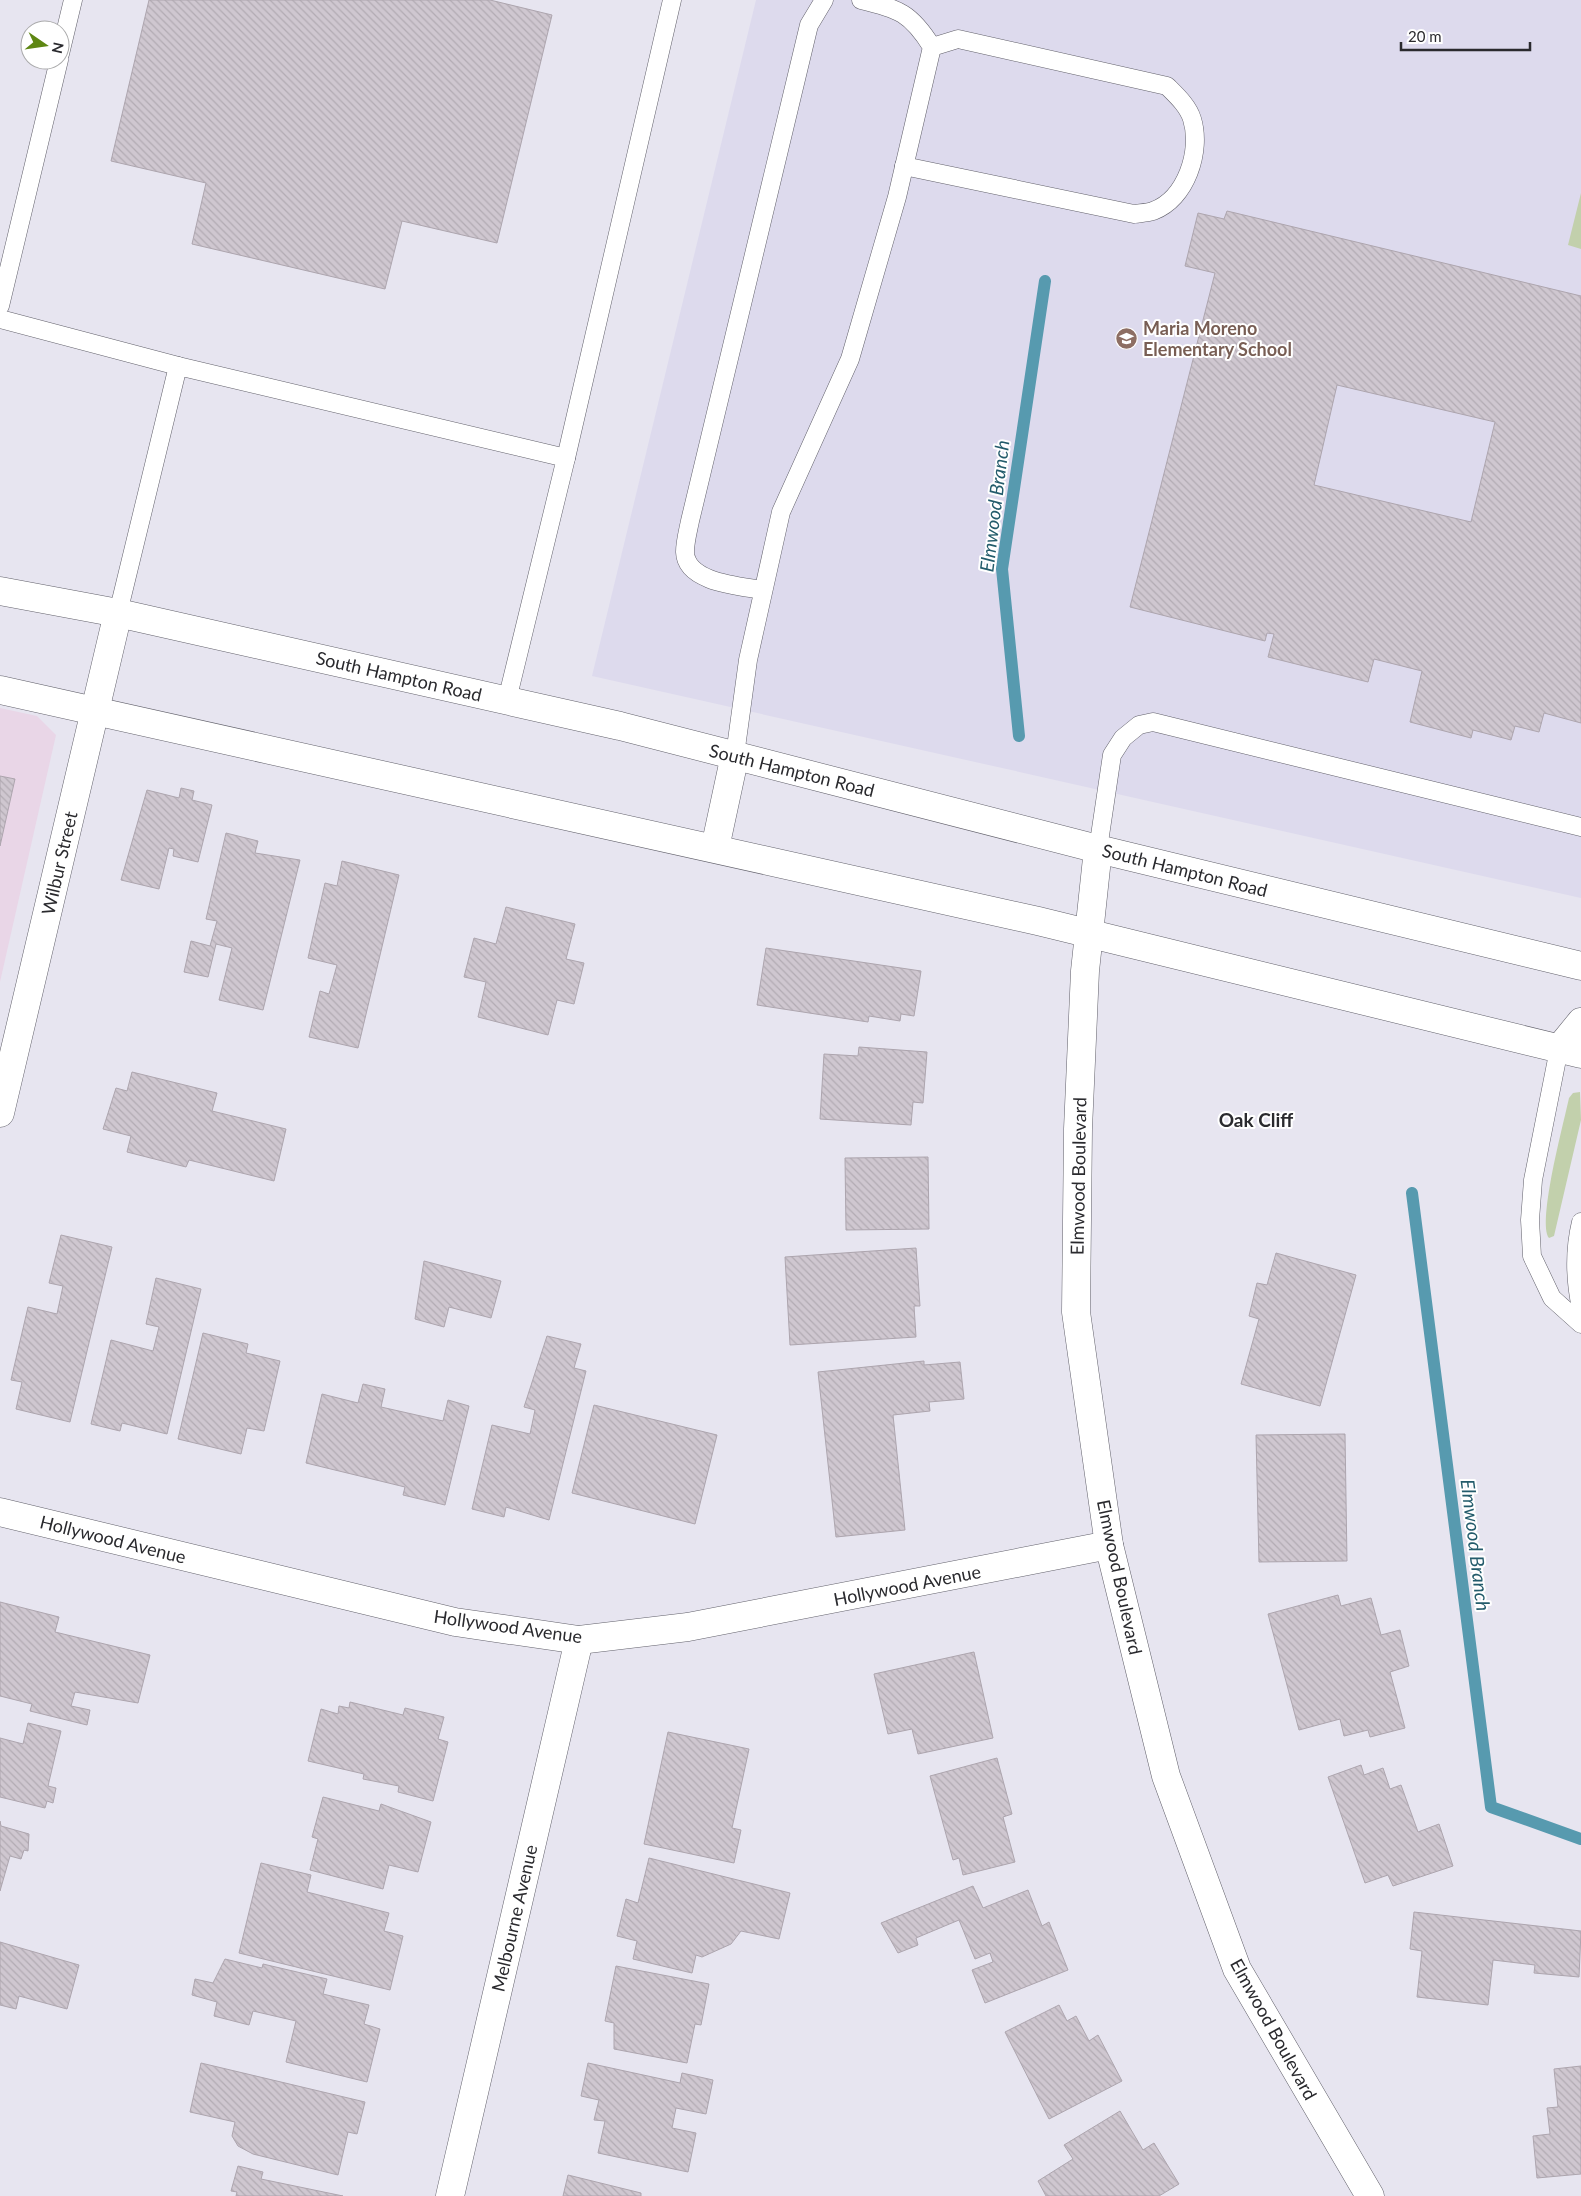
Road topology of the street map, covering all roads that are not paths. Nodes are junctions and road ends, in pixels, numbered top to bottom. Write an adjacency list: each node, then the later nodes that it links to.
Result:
1 (73, 0): 5 (lane)
2 (672, 0): 12 (lane)
3 (824, 0): 14 (lane)
4 (862, 0): 6 (lane)
5 (68, 20)
6 (932, 47): 8 (lane); 8 (lane)
7 (56, 70): 9 (lane)
8 (904, 166): 14 (lane)
9 (0, 306)
10 (0, 319): 11 (lane)
11 (178, 366): 12 (lane); 15 (lane)
12 (566, 458): 17 (lane)
13 (0, 590): 15 (street, South Hampton Road)
14 (763, 590): 19 (lane)
15 (118, 614): 17 (street, South Hampton Road); 18 (street, Wilbur Street)
16 (0, 690): 18 (street)
17 (507, 700): 19 (street, South Hampton Road)
18 (95, 710): 21 (street); 27 (street, Wilbur Street)
19 (735, 755): 21 (street); 22 (street, South Hampton Road)
20 (1581, 827): 22 (lane)
21 (715, 848): 23 (street)
22 (1098, 849): 23 (street, Elmwood Boulevard); 24 (street, South Hampton Road)
23 (1088, 934): 26 (street); 32 (street, Elmwood Boulevard)
24 (1581, 966)
25 (1581, 1022): 26 (street)
26 (1570, 1052): 30 (lane)
27 (0, 1113)
28 (1581, 1222): 29 (lane)
29 (1581, 1308)
30 (1581, 1324)
31 (0, 1512): 33 (street, Hollywood Avenue)
32 (1109, 1545): 33 (street, Hollywood Avenue); 35 (street, Elmwood Boulevard)
33 (579, 1640): 34 (street, Melbourne Avenue)
34 (450, 2196)
35 (1370, 2196)

